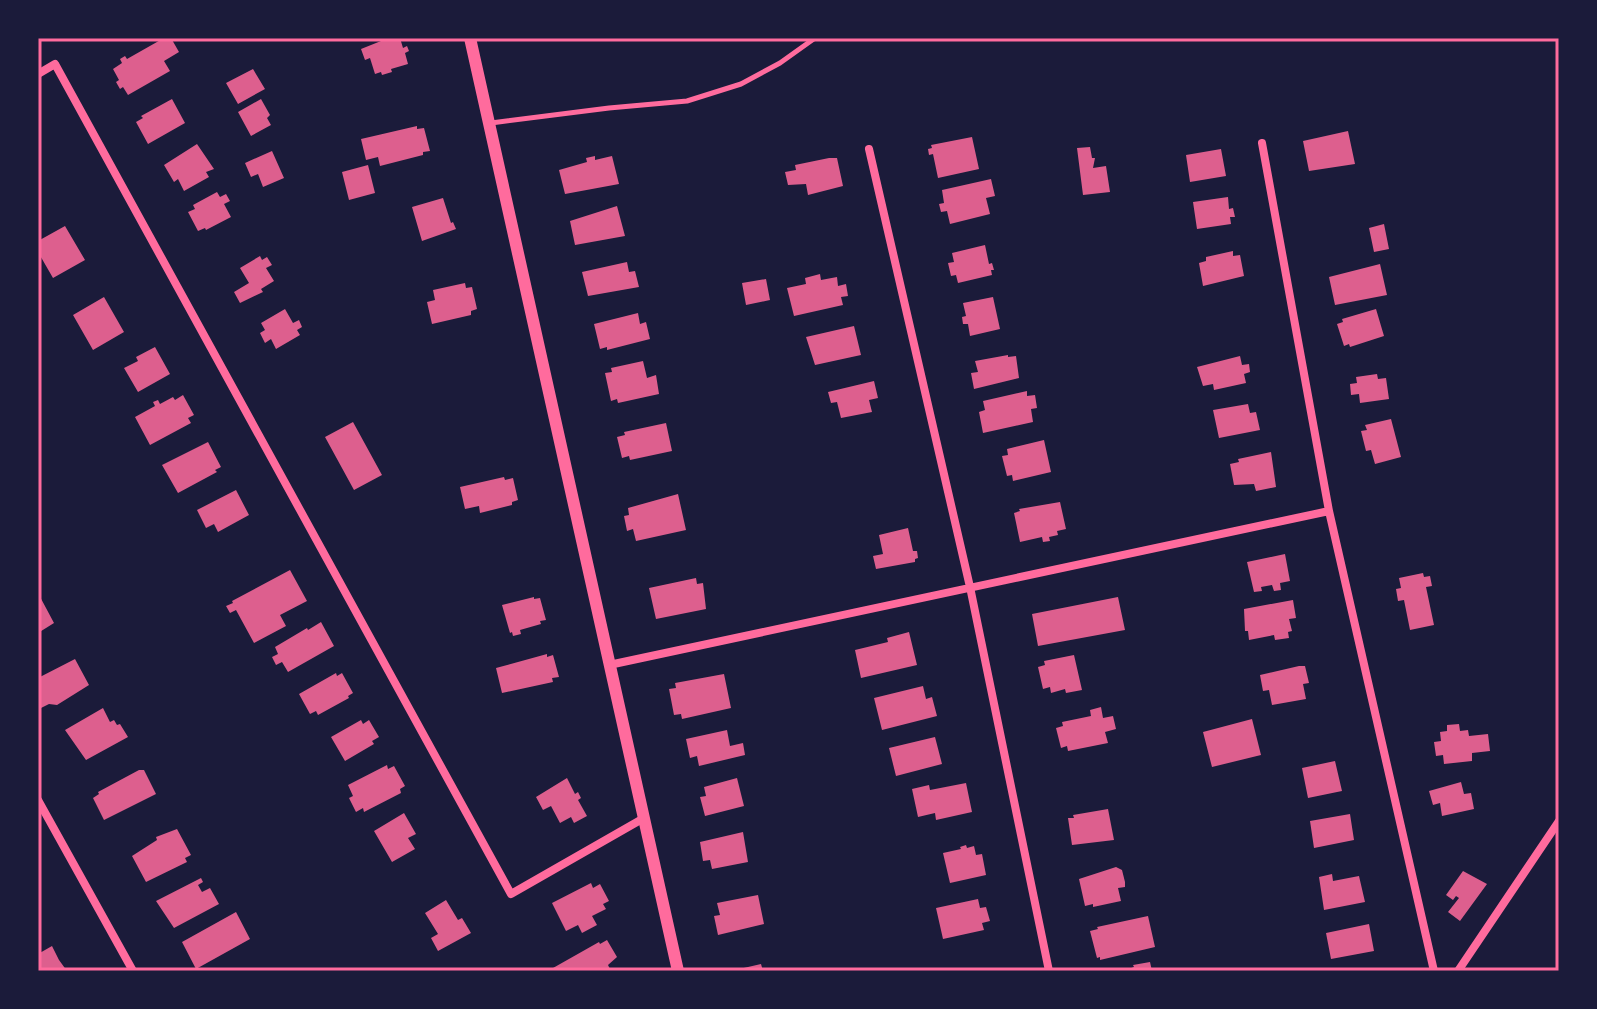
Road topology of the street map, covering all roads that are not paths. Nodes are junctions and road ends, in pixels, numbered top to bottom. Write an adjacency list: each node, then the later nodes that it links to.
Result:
1 (470, 38): 4 (street)
2 (815, 38): 4 (lane)
3 (38, 74): 11 (street)
4 (490, 124): 9 (street)
5 (1262, 143): 7 (street)
6 (869, 149): 8 (street)
7 (1329, 511): 8 (street); 16 (street)
8 (970, 587): 9 (street); 15 (street)
9 (609, 665): 11 (street)
10 (38, 800): 13 (street)
11 (644, 818): 14 (street)
12 (1559, 821): 17 (street)
13 (133, 971)
14 (678, 971)
15 (1049, 971)
16 (1434, 971)
17 (1458, 971)

